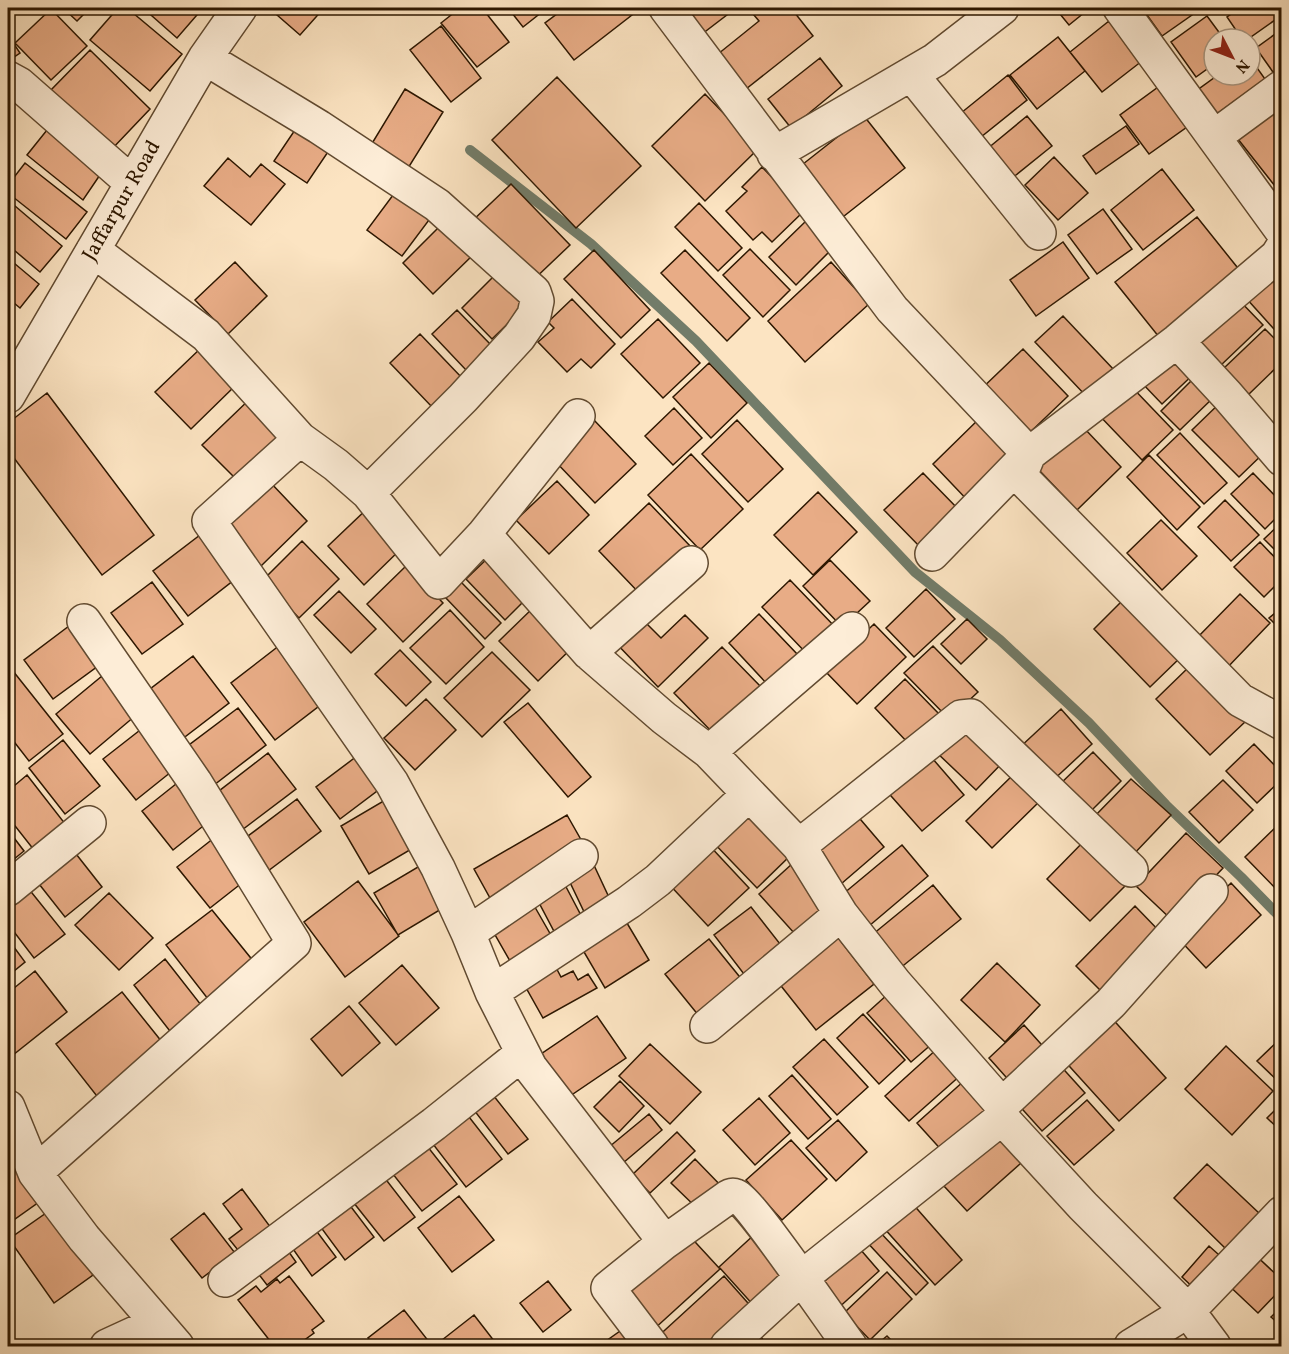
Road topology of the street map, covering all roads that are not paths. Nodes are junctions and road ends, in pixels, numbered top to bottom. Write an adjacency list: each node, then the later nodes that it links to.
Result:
1 (240, 8): 5 (street, Jaffarpur Road)
2 (666, 8): 10 (street)
3 (1002, 8): 6 (street)
4 (1120, 8): 9 (street)
5 (205, 58): 11 (street, Jaffarpur Road); 22 (street)
6 (911, 74): 10 (street); 13 (street)
7 (8, 78): 11 (street)
8 (1281, 87): 9 (street)
9 (1214, 137): 12 (street)
10 (774, 154): 20 (street)
11 (132, 183): 15 (street, Jaffarpur Road)
12 (1281, 231)
13 (1039, 233)
14 (1281, 248): 16 (street)
15 (93, 250): 17 (street, Jaffarpur Road); 19 (street)
16 (1177, 341): 20 (street); 21 (street)
17 (8, 396)
18 (578, 416): 23 (street)
19 (300, 439): 22 (street); 39 (street)
20 (1029, 454): 24 (street); 29 (street)
21 (1281, 459)
22 (368, 493): 23 (street)
23 (484, 534): 28 (street)
24 (932, 554)
25 (691, 563): 28 (street)
26 (84, 621): 45 (street)
27 (852, 629): 30 (street)
28 (589, 653): 30 (street)
29 (1281, 723)
30 (709, 752): 31 (street)
31 (748, 795): 33 (street); 40 (street)
32 (89, 823): 36 (street)
33 (799, 846): 35 (street); 38 (street)
34 (581, 856): 39 (street)
35 (1131, 870)
36 (8, 889)
37 (1211, 891): 44 (street)
38 (841, 914): 41 (street); 44 (street)
39 (468, 933): 40 (street)
40 (492, 992): 42 (street)
41 (707, 1026)
42 (523, 1053): 47 (street); 49 (street)
43 (8, 1107): 45 (street)
44 (1002, 1112): 48 (street); 50 (street)
45 (35, 1173): 51 (street)
46 (1281, 1213): 50 (street)
47 (665, 1242): 48 (street); 53 (street)
48 (801, 1278): 54 (street); 55 (street)
49 (225, 1280)
50 (1188, 1311): 56 (street); 57 (street)
51 (167, 1335): 52 (street)
52 (107, 1347)
53 (652, 1347)
54 (727, 1347)
55 (850, 1347)
56 (1131, 1347)
57 (1214, 1347)

